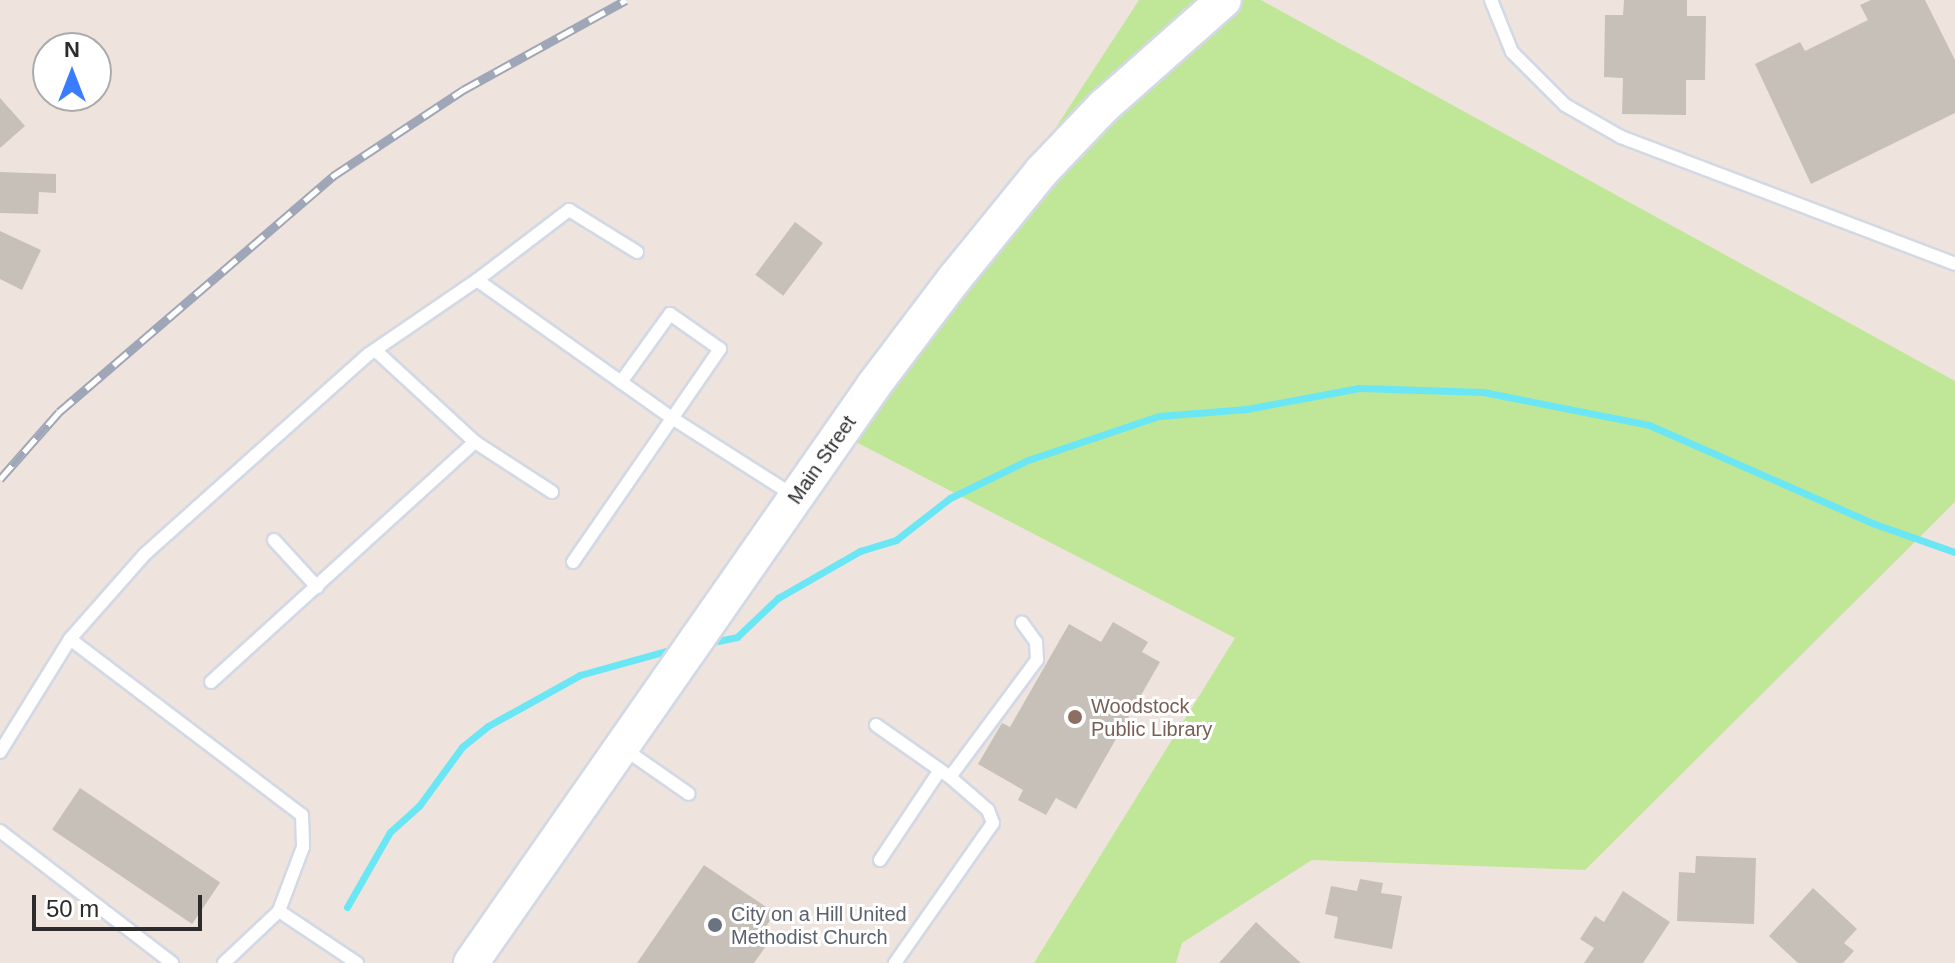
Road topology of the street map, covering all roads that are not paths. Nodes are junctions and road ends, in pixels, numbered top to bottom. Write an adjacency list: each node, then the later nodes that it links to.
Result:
1 (1224, 0): 11 (main road, Main Street)
2 (1491, 0): 4 (lane)
3 (637, 252): 5 (lane)
4 (1955, 264)
5 (477, 280): 6 (lane); 7 (lane)
6 (375, 350): 9 (lane); 16 (lane)
7 (621, 382): 8 (lane); 8 (lane)
8 (672, 418): 11 (lane); 13 (lane)
9 (475, 442): 10 (lane); 14 (lane)
10 (552, 492)
11 (796, 496): 19 (main road, Main Street)
12 (274, 540): 14 (lane)
13 (573, 562)
14 (317, 587): 17 (lane)
15 (1022, 623): 21 (lane)
16 (70, 639): 20 (lane); 25 (lane)
17 (211, 682)
18 (876, 725): 21 (lane)
19 (621, 747): 22 (lane); 29 (main road, Main Street)
20 (0, 752)
21 (945, 773): 24 (lane); 30 (lane)
22 (689, 794)
23 (0, 831): 26 (lane)
24 (880, 860)
25 (279, 911): 27 (lane); 28 (lane)
26 (172, 963)
27 (224, 963)
28 (357, 963)
29 (471, 963)
30 (895, 963)

